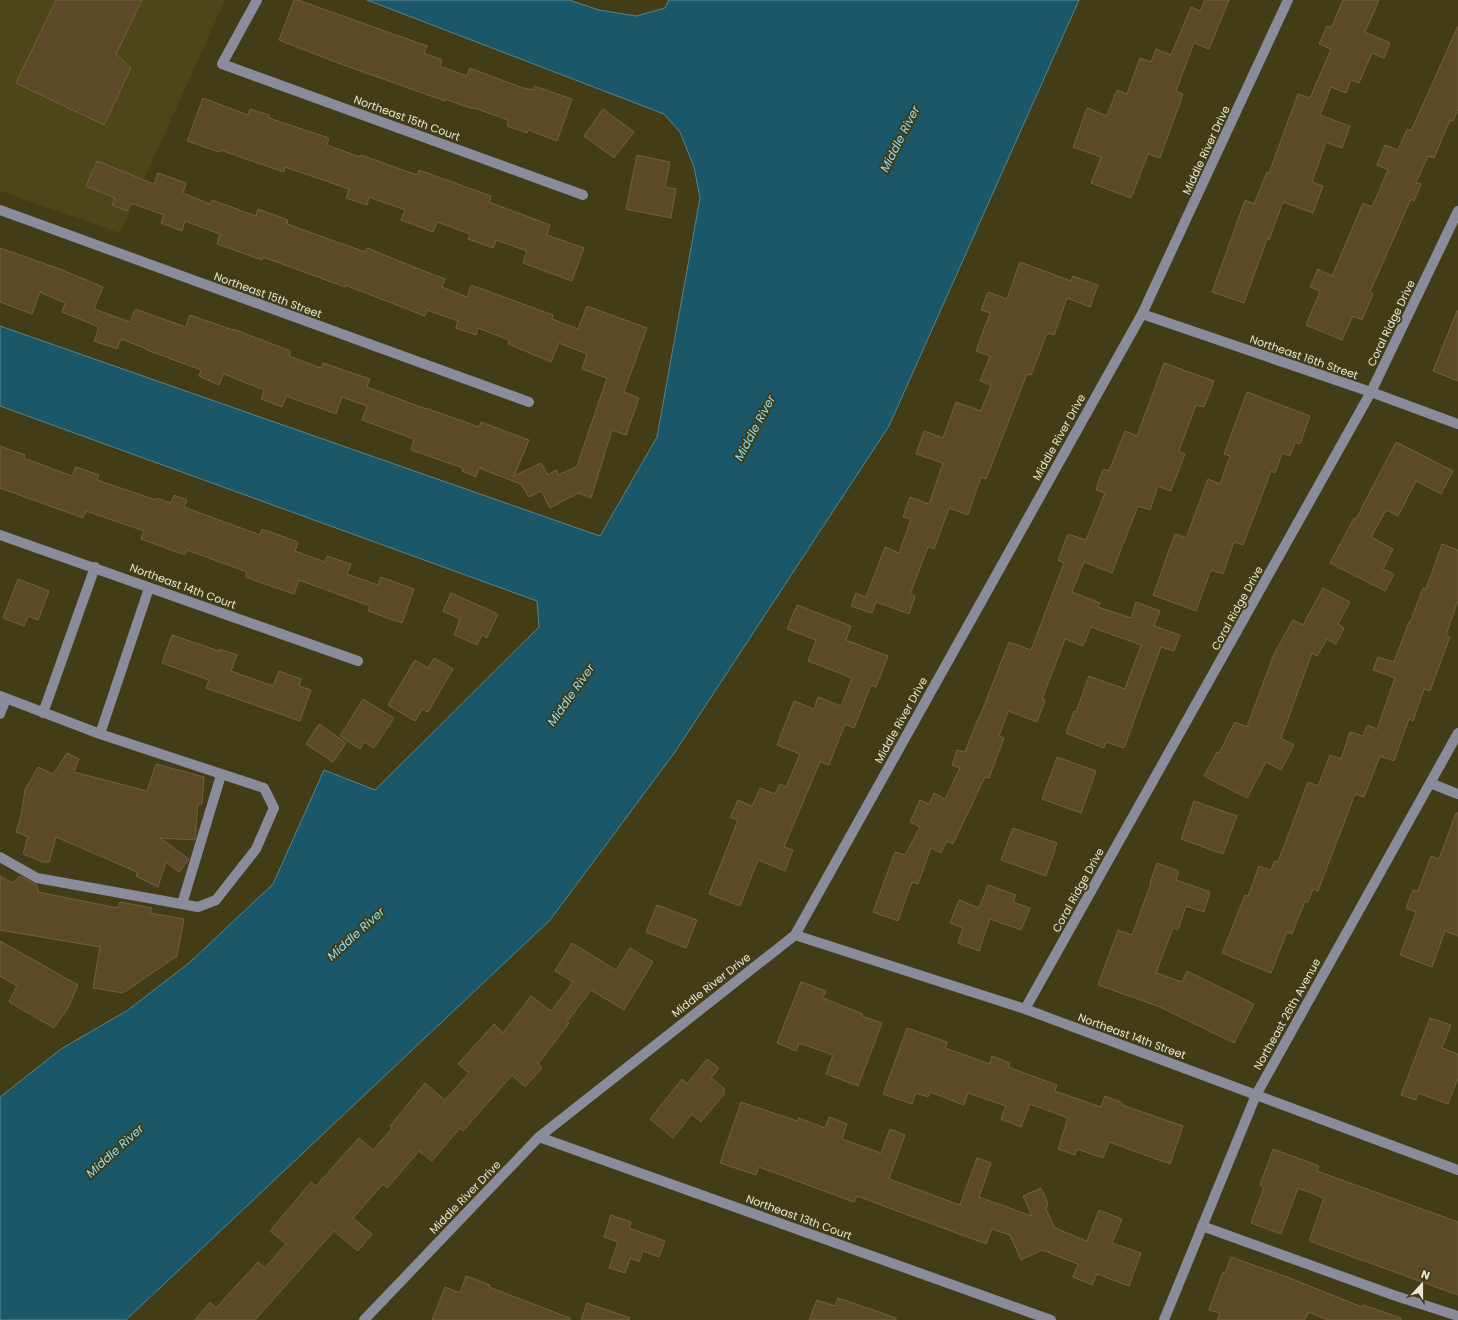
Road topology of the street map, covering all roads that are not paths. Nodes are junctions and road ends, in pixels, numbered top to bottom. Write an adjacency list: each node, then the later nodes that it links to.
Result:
1 (257, 0): 3 (street, Northeast 15th Court)
2 (1288, 0): 6 (street, Middle River Drive)
3 (583, 195)
4 (0, 210): 8 (street, Northeast 15th Street)
5 (1458, 212): 7 (street, Coral Ridge Drive)
6 (1142, 314): 7 (street, Northeast 16th Street); 24 (street, Middle River Drive)
7 (1371, 392): 9 (street, Northeast 16th Street); 25 (street, Coral Ridge Drive)
8 (529, 402)
9 (1458, 424)
10 (0, 535): 11 (street, Northeast 14th Court)
11 (95, 567): 12 (street, Northeast 14th Court); 15 (street)
12 (149, 588): 13 (street, Northeast 14th Court); 18 (street)
13 (358, 661)
14 (3, 698): 15 (street); 16 (street)
15 (43, 713): 18 (street)
16 (0, 714)
17 (1458, 733): 20 (street, Northeast 26th Avenue)
18 (100, 734): 19 (street)
19 (222, 775): 23 (street); 23 (street)
20 (1430, 783): 21 (street); 26 (street, Northeast 26th Avenue)
21 (1458, 794)
22 (0, 857): 23 (street)
23 (182, 904)
24 (795, 935): 25 (street, Northeast 14th Street); 27 (street, Middle River Drive)
25 (1025, 1009): 26 (street, Northeast 14th Street)
26 (1256, 1095): 28 (street, Northeast 14th Street); 29 (street, Northeast 26th Avenue)
27 (538, 1137): 31 (street, Middle River Drive); 32 (street, Northeast 13th Court)
28 (1458, 1170)
29 (1202, 1226): 30 (street); 33 (street, Northeast 26th Avenue)
30 (1458, 1316)
31 (364, 1320)
32 (1051, 1320)
33 (1164, 1320)

